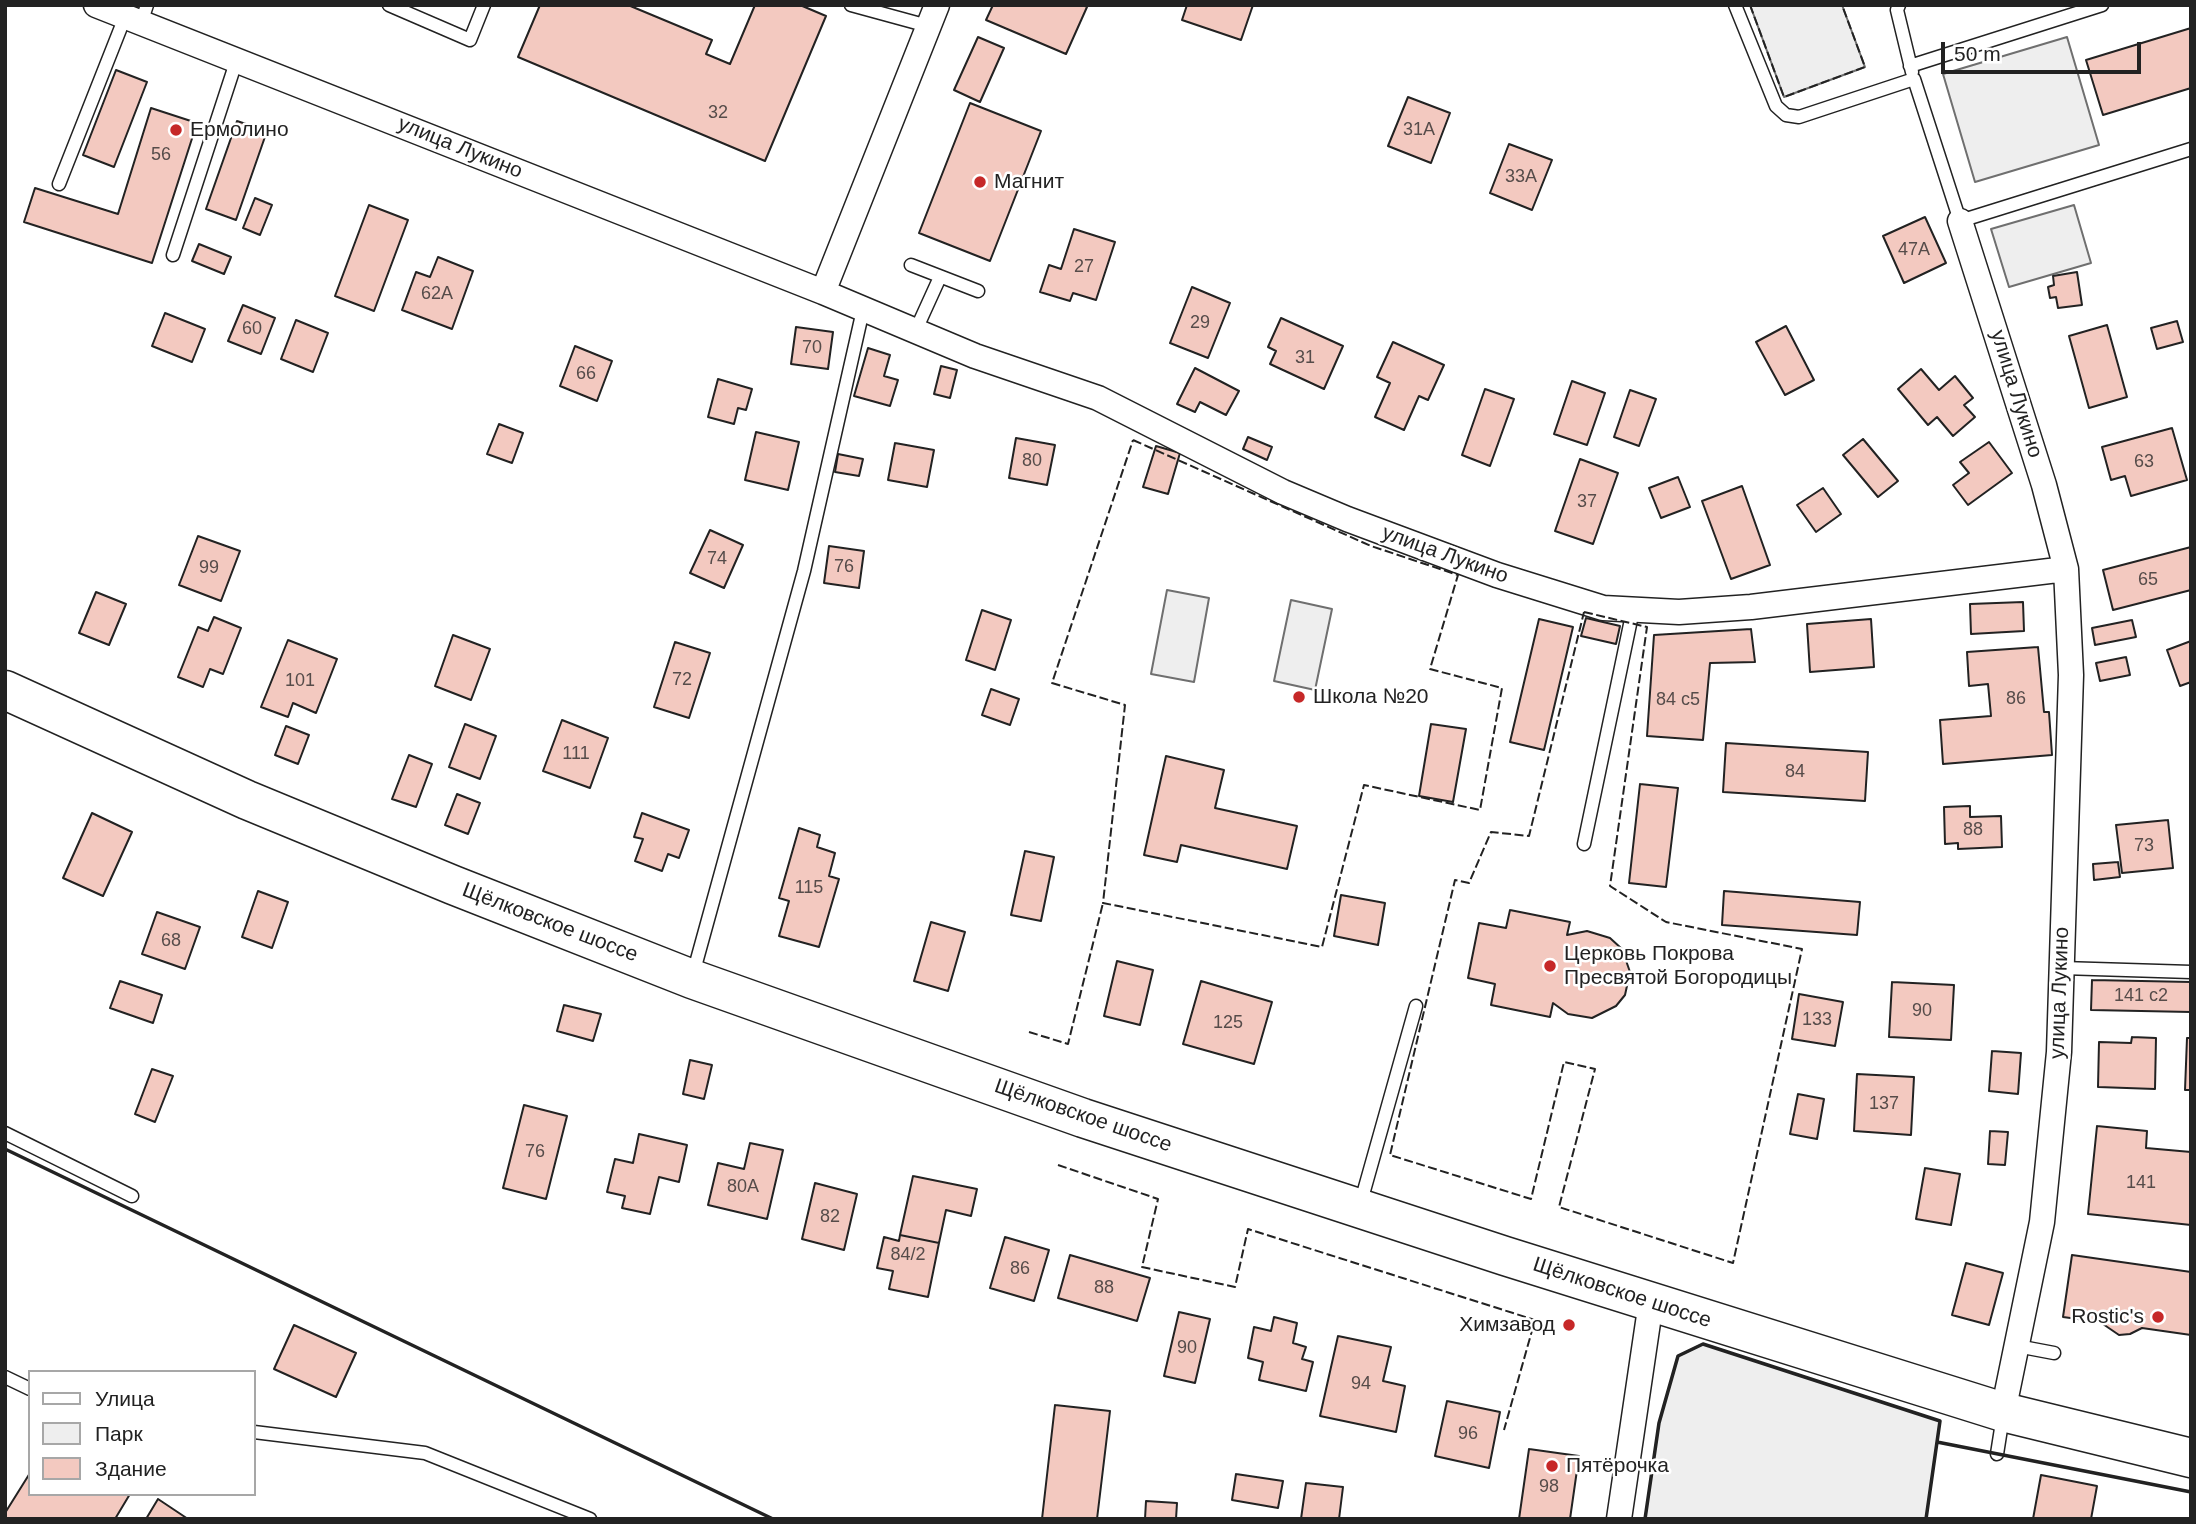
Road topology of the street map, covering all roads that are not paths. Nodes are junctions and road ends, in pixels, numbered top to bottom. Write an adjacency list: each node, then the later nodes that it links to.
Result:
1 (96, 5): 8 (street, улица Лукино)
2 (389, 5): 3 (lane)
3 (484, 5)
4 (851, 5): 9 (lane)
5 (1735, 5): 11 (lane)
6 (1899, 5): 11 (lane)
7 (2102, 5): 11 (lane)
8 (138, 15): 10 (street, улица Лукино); 13 (lane)
9 (933, 16): 19 (street)
10 (237, 59): 15 (lane); 19 (street, улица Лукино)
11 (1912, 72): 14 (lane)
12 (2191, 149): 14 (lane)
13 (59, 184)
14 (1960, 221): 22 (street, улица Лукино)
15 (173, 255)
16 (911, 265): 17 (lane)
17 (940, 276): 18 (lane); 21 (lane)
18 (978, 291)
19 (823, 292): 20 (street, улица Лукино)
20 (863, 310): 21 (street, улица Лукино); 28 (lane)
21 (915, 332): 23 (street, улица Лукино)
22 (2066, 569): 23 (street, улица Лукино); 26 (street, улица Лукино)
23 (1633, 610): 25 (lane)
24 (5, 690): 28 (main road, Щёлковское шоссе)
25 (1584, 844)
26 (2062, 968): 27 (lane); 34 (street, улица Лукино)
27 (2191, 972)
28 (692, 979): 32 (main road, Щёлковское шоссе)
29 (1416, 1006): 32 (lane)
30 (5, 1133): 31 (lane)
31 (132, 1195)
32 (1359, 1208): 33 (main road, Щёлковское шоссе)
33 (1651, 1302): 38 (main road, Щёлковское шоссе); 43 (street)
34 (2017, 1346): 35 (lane); 38 (street, улица Лукино)
35 (2054, 1353)
36 (5, 1377): 37 (lane)
37 (28, 1388)
38 (2003, 1412): 40 (lane); 41 (main road, Щёлковское шоссе)
39 (256, 1432): 42 (lane)
40 (1997, 1454)
41 (2191, 1458)
42 (590, 1519)
43 (1619, 1519)

